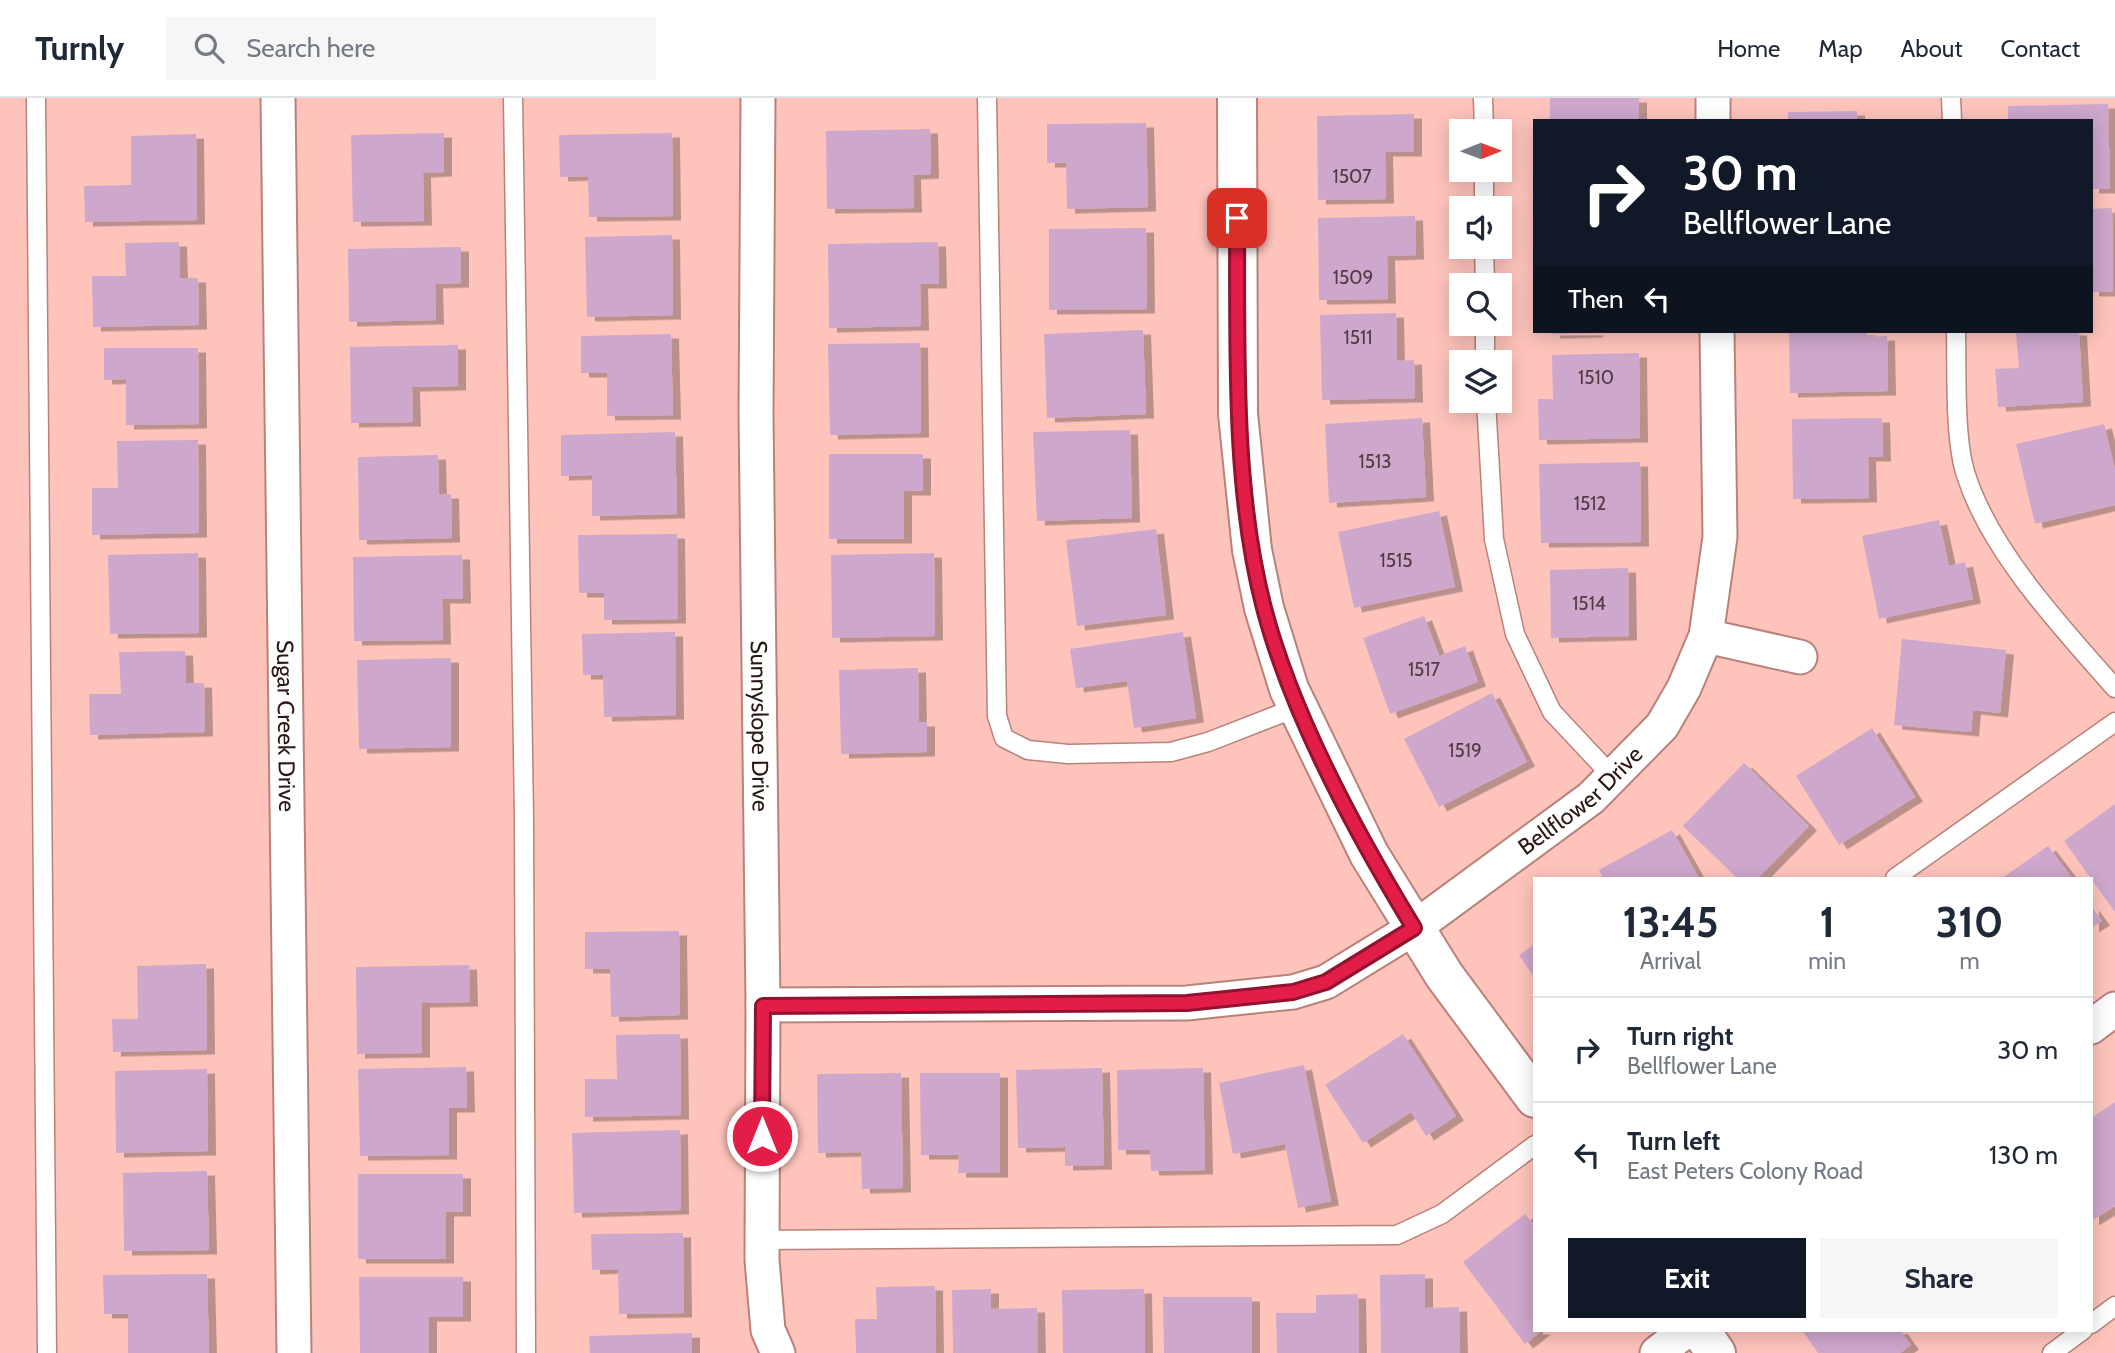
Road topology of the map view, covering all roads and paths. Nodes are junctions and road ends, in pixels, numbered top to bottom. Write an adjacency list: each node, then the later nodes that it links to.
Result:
1 (37, 98): 35 (lane)
2 (278, 98): 36 (street, Sugar Creek Drive)
3 (513, 98): 37 (lane)
4 (758, 98): 24 (street, Sunnyslope Drive)
5 (987, 98): 19 (lane)
6 (1237, 98): 19 (street)
7 (1483, 98): 10 (lane)
8 (1713, 98): 11 (street)
9 (1951, 98): 12 (lane)
10 (1484, 119)
11 (1713, 119)
12 (1952, 119)
13 (1717, 333): 16 (street, Bellflower Drive)
14 (1956, 333): 18 (lane)
15 (1487, 413): 21 (lane)
16 (1706, 636): 17 (street); 21 (street, Bellflower Drive)
17 (1800, 657)
18 (2115, 688)
19 (1298, 707): 23 (street)
20 (2115, 723): 22 (lane)
21 (1612, 776): 23 (street, Bellflower Drive)
22 (1896, 877)
23 (1414, 928): 24 (street, Bellflower Drive); 27 (street)
24 (763, 1006): 29 (street, Sunnyslope Drive)
25 (2115, 1009): 26 (street)
26 (2093, 1026)
27 (1533, 1095)
28 (1533, 1146): 29 (lane)
29 (762, 1240): 38 (street, Sunnyslope Drive)
30 (2115, 1306): 31 (lane)
31 (2093, 1322)
32 (1684, 1332): 39 (street)
33 (1701, 1332): 40 (street)
34 (2080, 1332): 41 (lane)
35 (47, 1353)
36 (294, 1353)
37 (526, 1353)
38 (778, 1353)
39 (1657, 1353)
40 (1716, 1353)
41 (2053, 1353)

